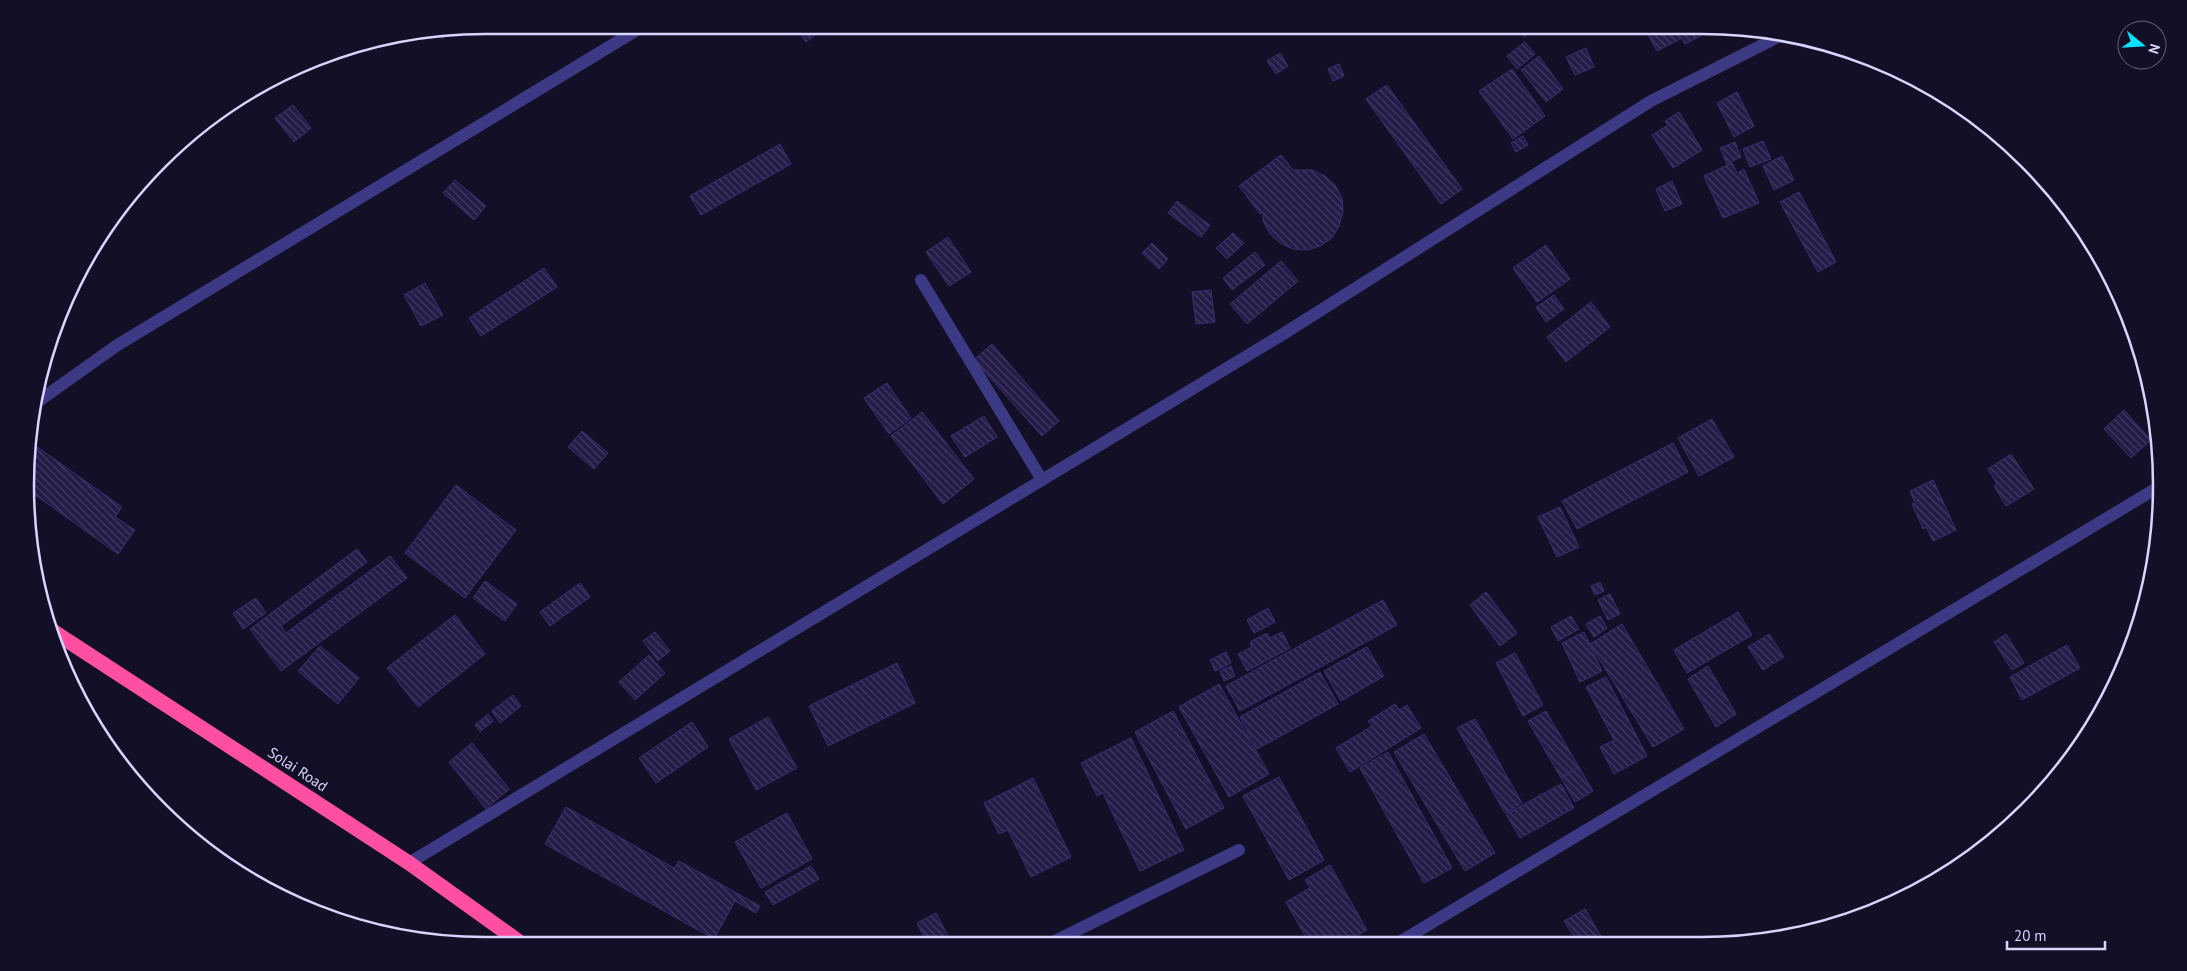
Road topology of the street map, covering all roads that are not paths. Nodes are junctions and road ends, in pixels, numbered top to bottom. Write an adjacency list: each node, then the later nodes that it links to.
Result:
1 (630, 34): 4 (street)
2 (1773, 40): 5 (street)
3 (921, 280): 5 (street)
4 (42, 400)
5 (1042, 480): 9 (street)
6 (2153, 490): 12 (street)
7 (60, 636): 9 (highway, Solai Road)
8 (1239, 850): 11 (street)
9 (409, 863): 10 (highway, Solai Road)
10 (512, 937)
11 (1063, 937)
12 (1408, 937)

